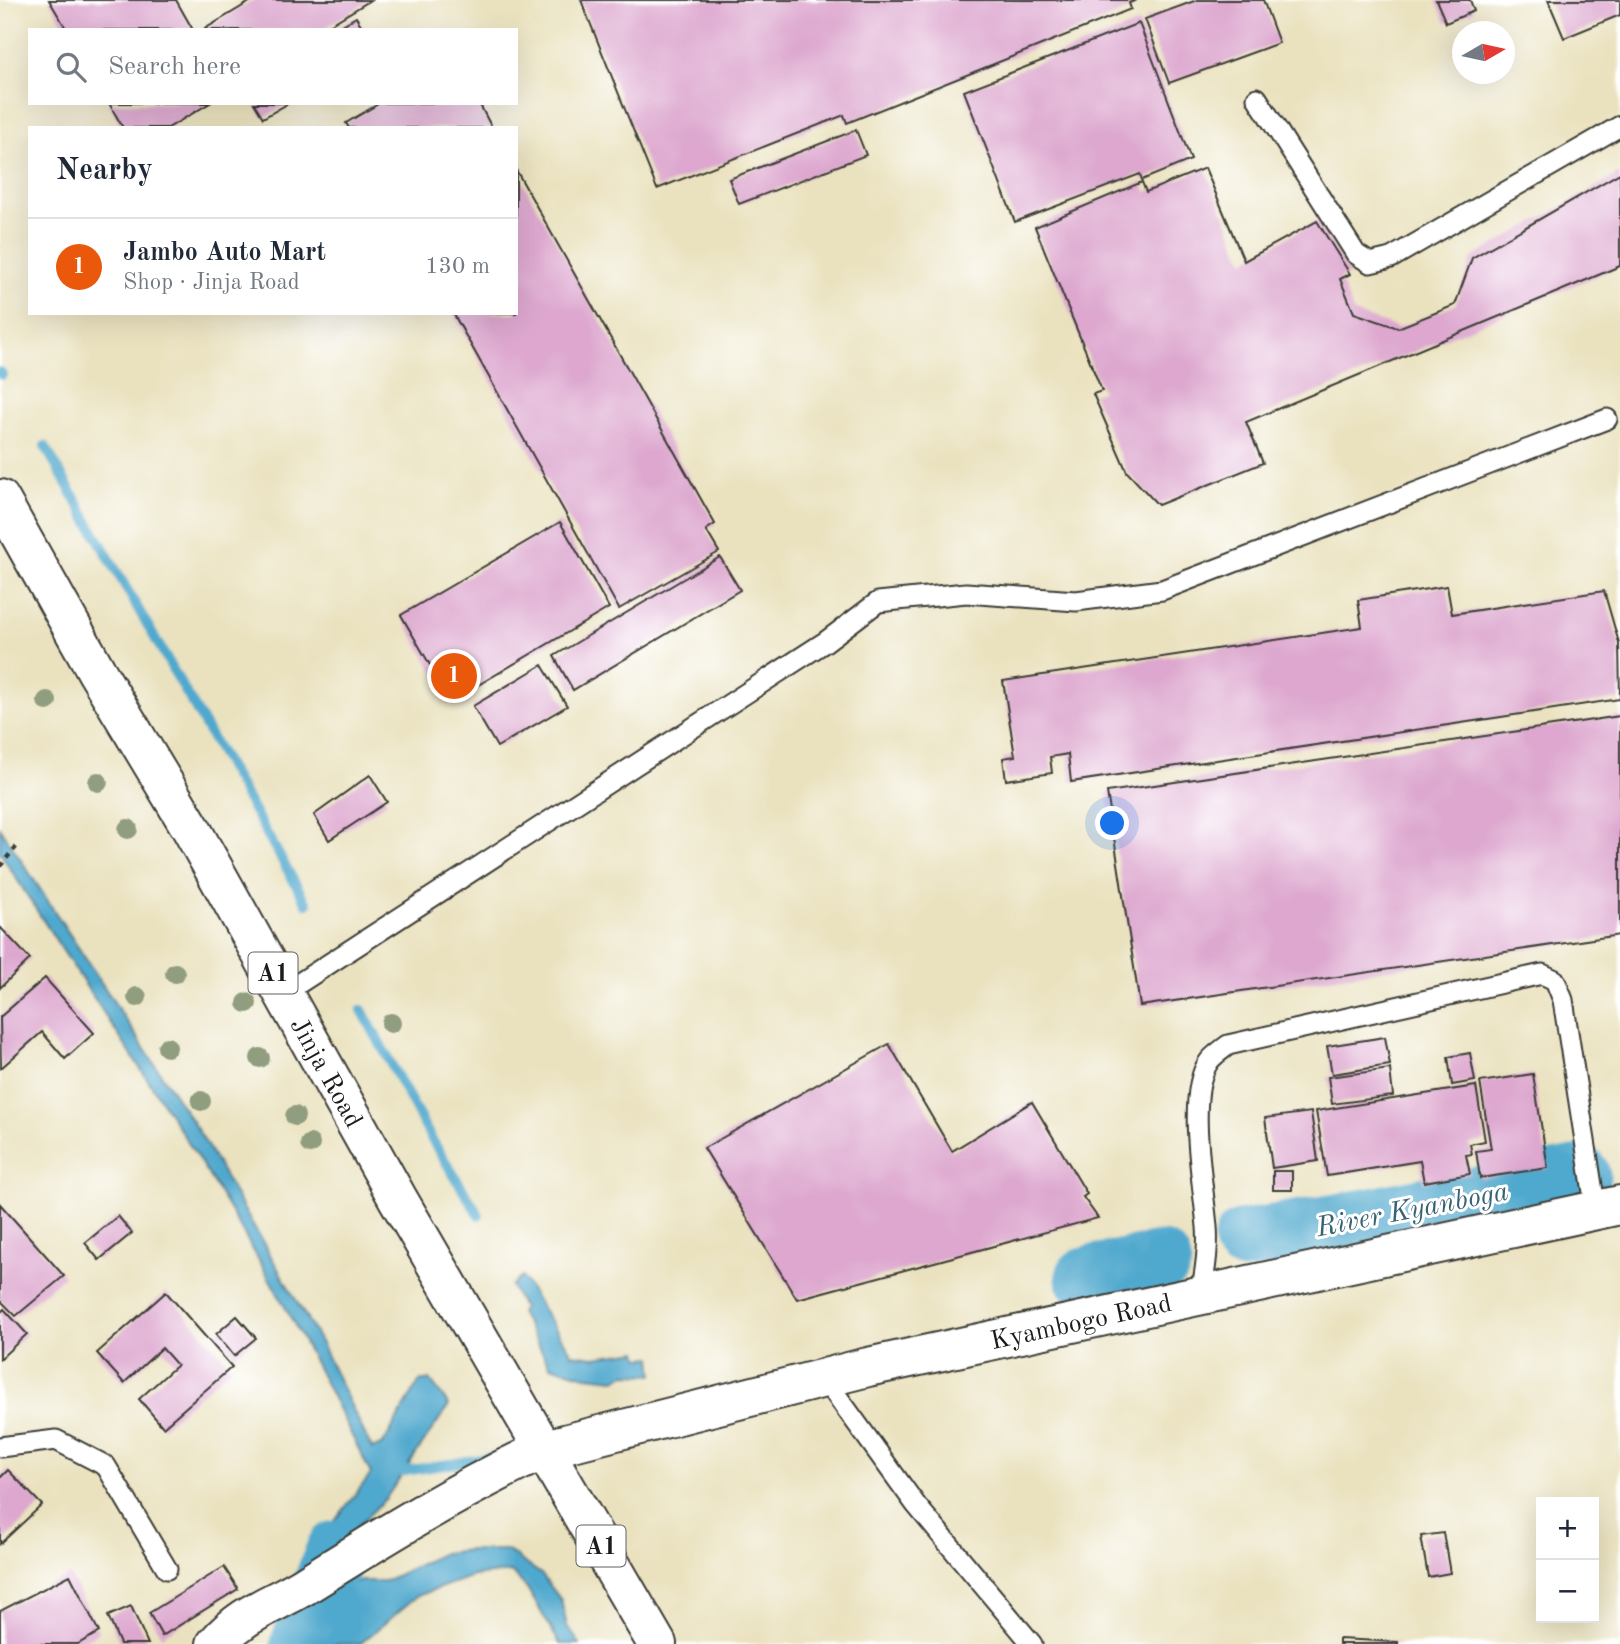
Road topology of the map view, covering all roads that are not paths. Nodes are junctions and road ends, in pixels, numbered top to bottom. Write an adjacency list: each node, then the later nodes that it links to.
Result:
1 (1257, 98): 2 (lane)
2 (1620, 126)
3 (1607, 419): 5 (lane)
4 (0, 499): 5 (main road, Jinja Road / A1)
5 (284, 993): 10 (main road, Jinja Road / A1)
6 (1608, 1208): 7 (main road, Kyambogo Road); 7 (lane)
7 (1200, 1297): 8 (main road, Kyambogo Road)
8 (824, 1378): 10 (main road, Kyambogo Road); 14 (lane)
9 (0, 1447): 11 (lane)
10 (545, 1449): 12 (main road, Kyambogo Road); 13 (main road, Jinja Road / A1)
11 (167, 1569)
12 (216, 1644)
13 (657, 1644)
14 (1032, 1644)

